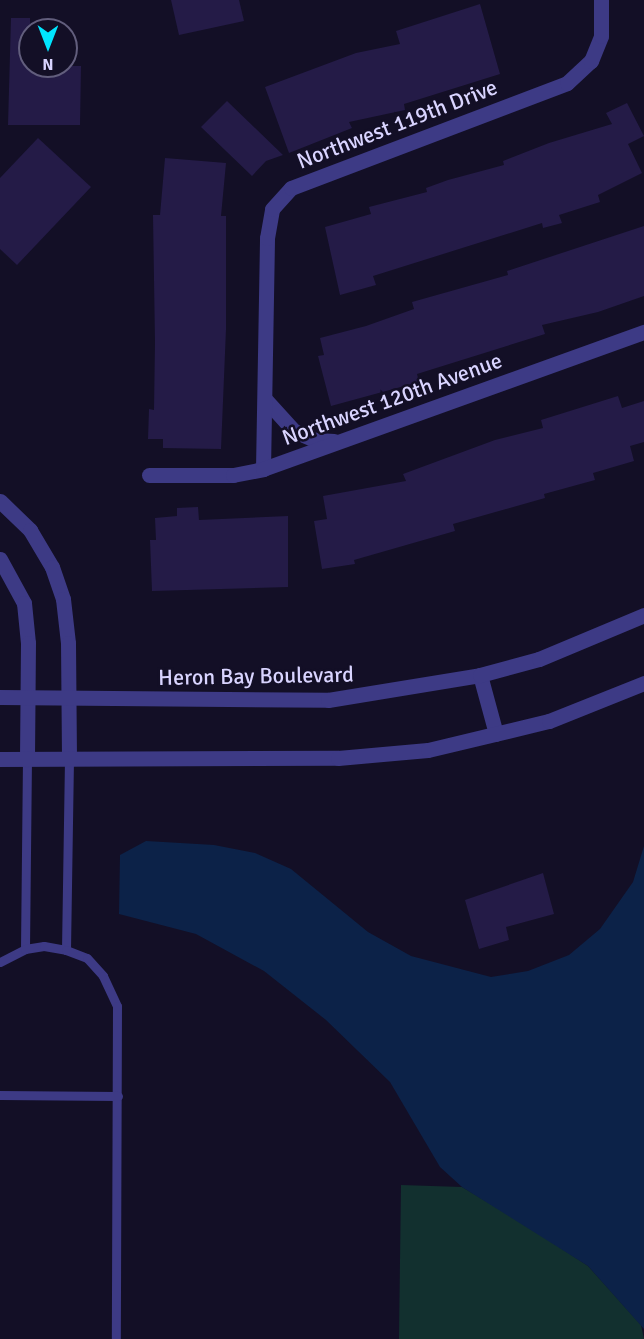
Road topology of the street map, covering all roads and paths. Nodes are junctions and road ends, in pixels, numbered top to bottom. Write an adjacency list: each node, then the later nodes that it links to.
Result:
1 (601, 0): 3 (street, Northwest 119th Drive)
2 (644, 332): 4 (street, Northwest 120th Avenue)
3 (265, 399): 4 (street); 5 (street, Northwest 119th Drive)
4 (340, 442): 5 (street, Northwest 120th Avenue)
5 (263, 469): 6 (street, Northwest 120th Avenue)
6 (149, 476)
7 (0, 501): 13 (street)
8 (0, 559): 14 (street)
9 (644, 615): 10 (street, Heron Bay Boulevard)
10 (480, 675): 13 (street, Heron Bay Boulevard); 15 (street)
11 (644, 683): 15 (street)
12 (0, 697): 14 (street, Heron Bay Boulevard)
13 (68, 697): 14 (street, Heron Bay Boulevard); 18 (street)
14 (27, 698): 17 (street)
15 (496, 734): 18 (street)
16 (0, 759): 17 (street)
17 (27, 760): 18 (street); 19 (lane)
18 (69, 760): 20 (lane)
19 (25, 949): 20 (lane); 21 (lane)
20 (66, 950): 23 (lane)
21 (0, 962)
22 (0, 1095): 23 (lane)
23 (118, 1096): 24 (lane)
24 (116, 1339)

